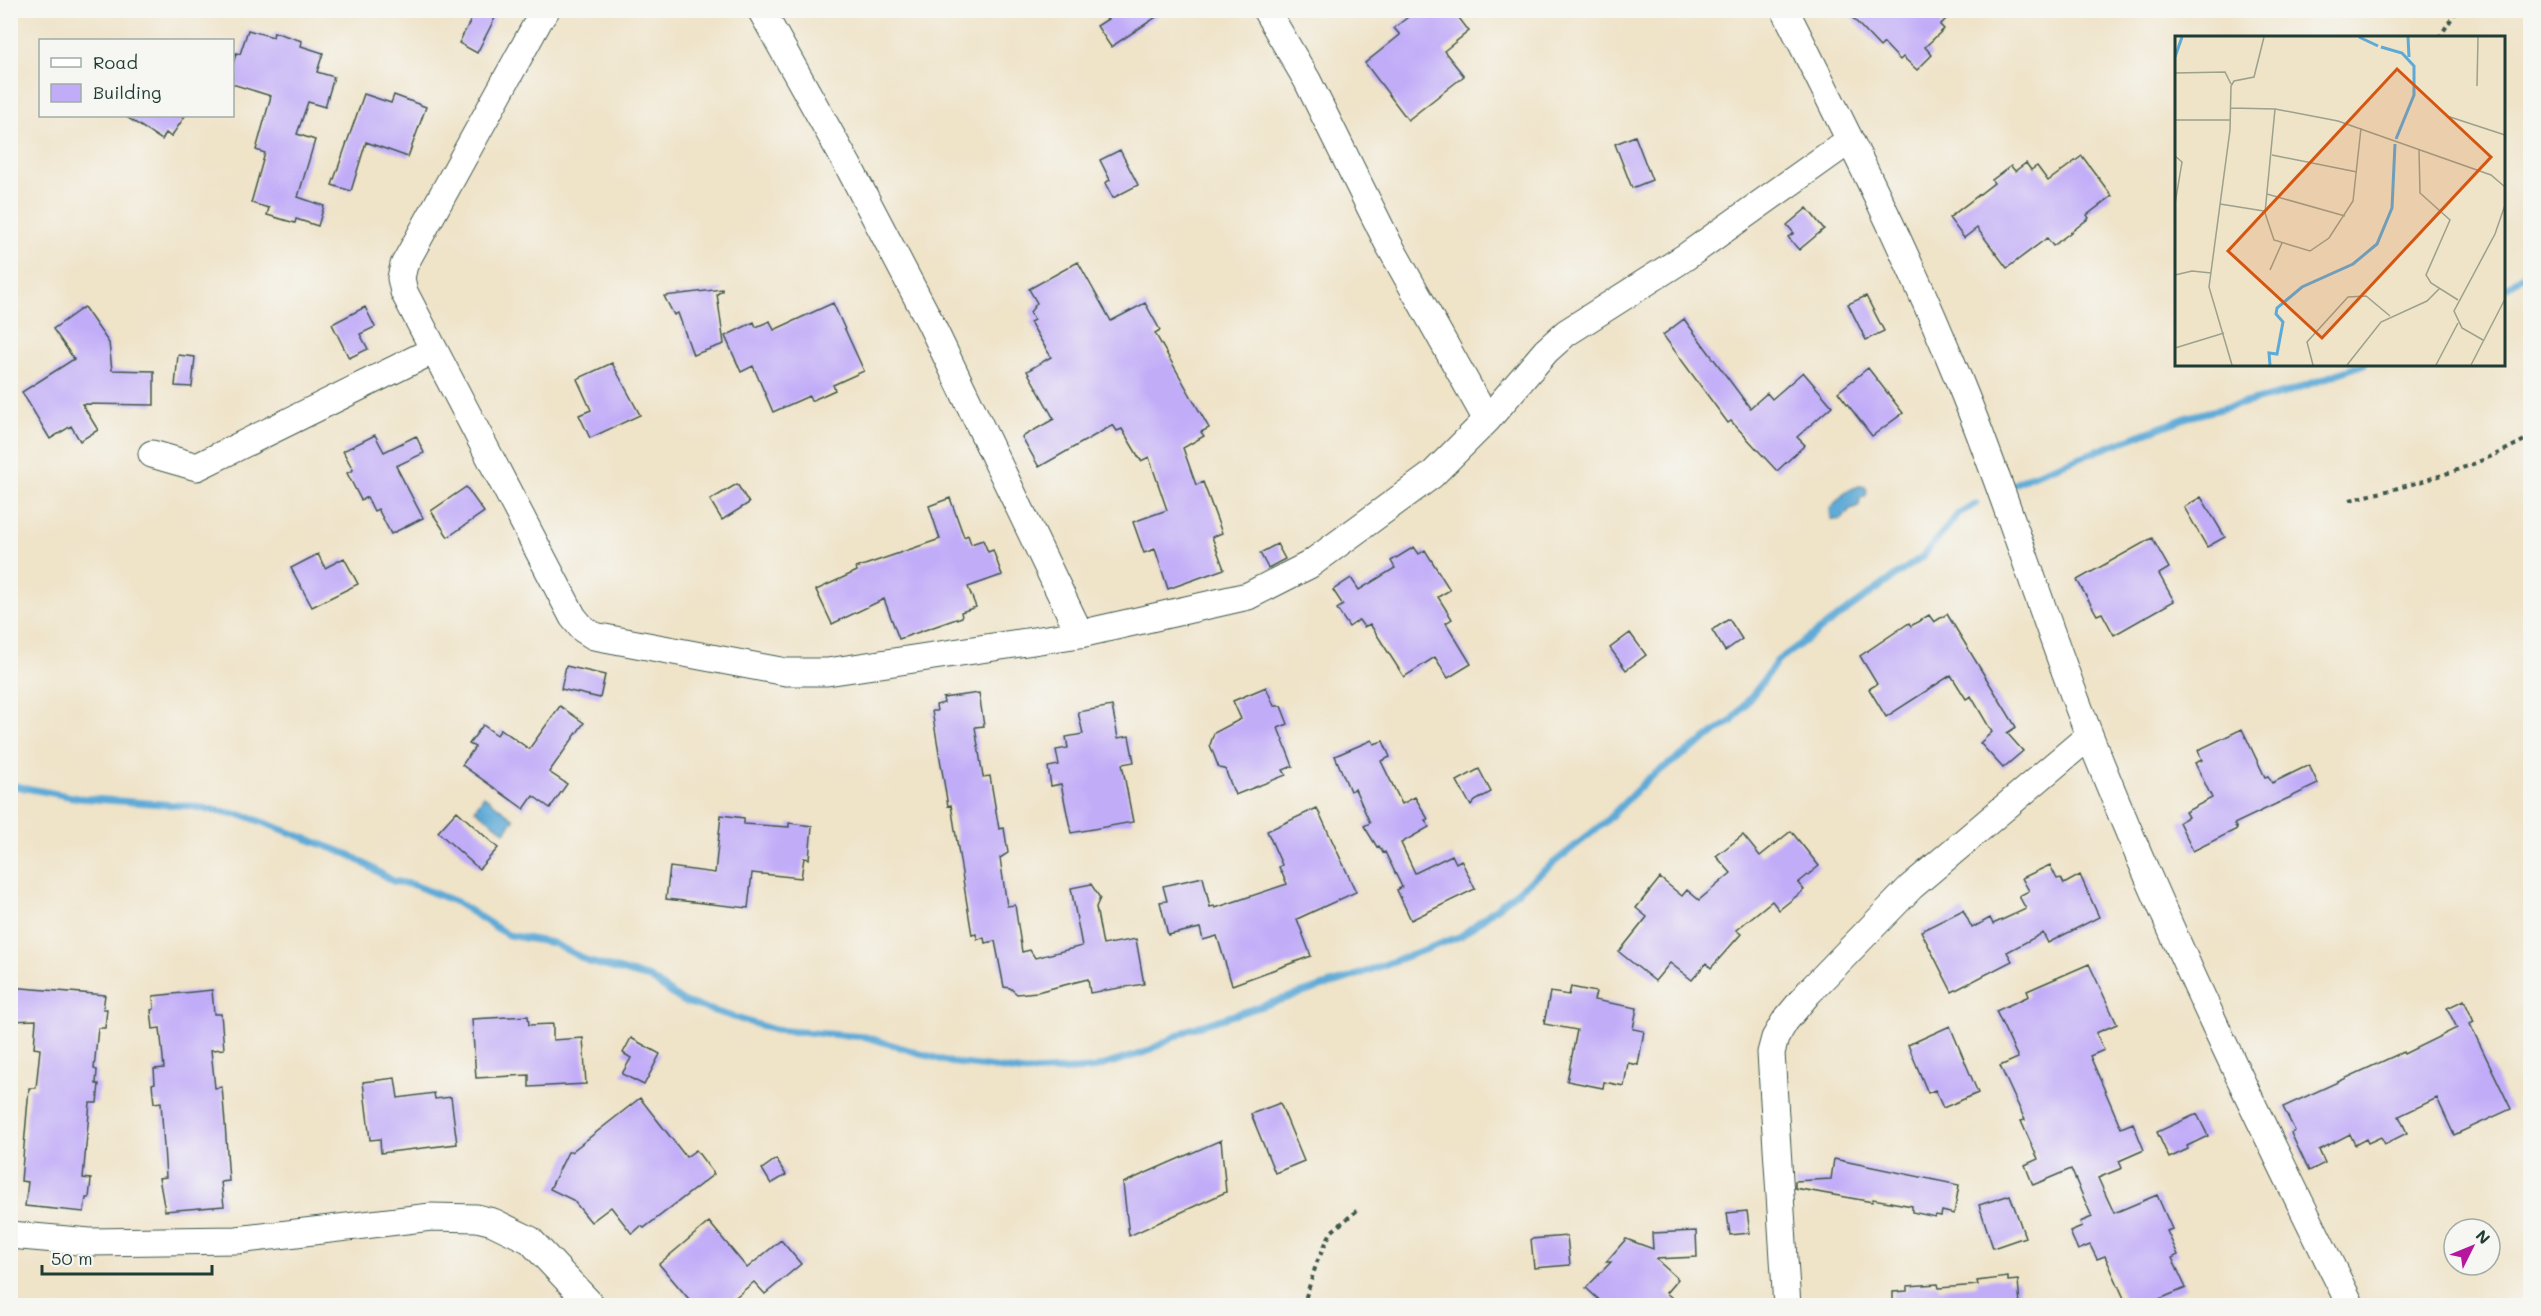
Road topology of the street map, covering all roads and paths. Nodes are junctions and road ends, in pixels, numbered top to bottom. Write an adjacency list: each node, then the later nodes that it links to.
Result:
1 (546, 10): 8 (street)
2 (761, 10): 13 (street)
3 (1266, 10): 9 (street)
4 (1785, 10): 7 (street)
5 (2457, 10): 6 (path)
6 (2440, 36)
7 (1850, 140): 9 (street); 14 (street)
8 (434, 350): 11 (street); 13 (street)
9 (1487, 420): 13 (street)
10 (2530, 437): 12 (path)
11 (152, 454)
12 (2350, 500)
13 (1080, 634)
14 (2090, 736): 19 (street); 20 (street)
15 (1360, 1208): 18 (path)
16 (10, 1235): 17 (street)
17 (592, 1305)
18 (1303, 1305)
19 (1787, 1305)
20 (2351, 1305)

